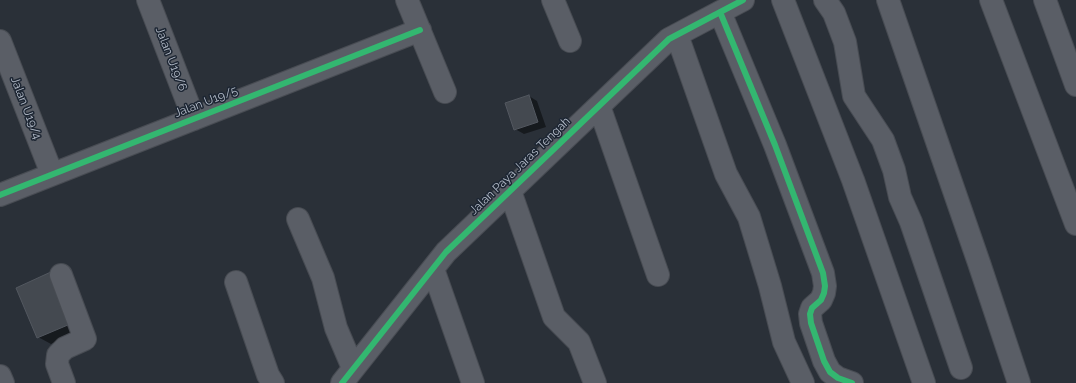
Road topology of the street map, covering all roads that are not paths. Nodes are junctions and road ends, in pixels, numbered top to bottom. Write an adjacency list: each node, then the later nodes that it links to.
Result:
1 (148, 0): 18 (street, Jalan U19/6)
2 (407, 0): 11 (street)
3 (553, 0): 13 (street)
4 (743, 0): 10 (street, Jalan Paya Jaras Tengah)
5 (783, 0): 38 (street)
6 (825, 0): 28 (street)
7 (888, 0): 39 (street)
8 (991, 0): 23 (street)
9 (1045, 0): 15 (street)
10 (720, 12): 12 (street, Jalan Paya Jaras Tengah); 37 (street)
11 (420, 30): 16 (street); 18 (street, Jalan U19/5)
12 (677, 35): 17 (street, Jalan Paya Jaras Tengah); 36 (street)
13 (570, 41)
14 (0, 44): 19 (street, Jalan U19/4)
15 (1076, 85)
16 (445, 92)
17 (599, 106): 20 (street, Jalan Paya Jaras Tengah); 26 (street)
18 (194, 119): 19 (street, Jalan U19/5)
19 (52, 174): 21 (street, Jalan U19/5)
20 (510, 191): 24 (street, Jalan Paya Jaras Tengah); 35 (street)
21 (0, 194)
22 (298, 219): 30 (street)
23 (1076, 224)
24 (433, 269): 30 (street, Jalan Paya Jaras Tengah); 34 (street)
25 (61, 275): 32 (street)
26 (658, 275)
27 (236, 282): 33 (street)
28 (961, 368)
29 (0, 376): 31 (street)
30 (348, 376)
31 (3, 383)
32 (64, 383)
33 (273, 383)
34 (473, 383)
35 (595, 383)
36 (803, 383)
37 (852, 383)
38 (924, 383)
39 (1019, 383)

